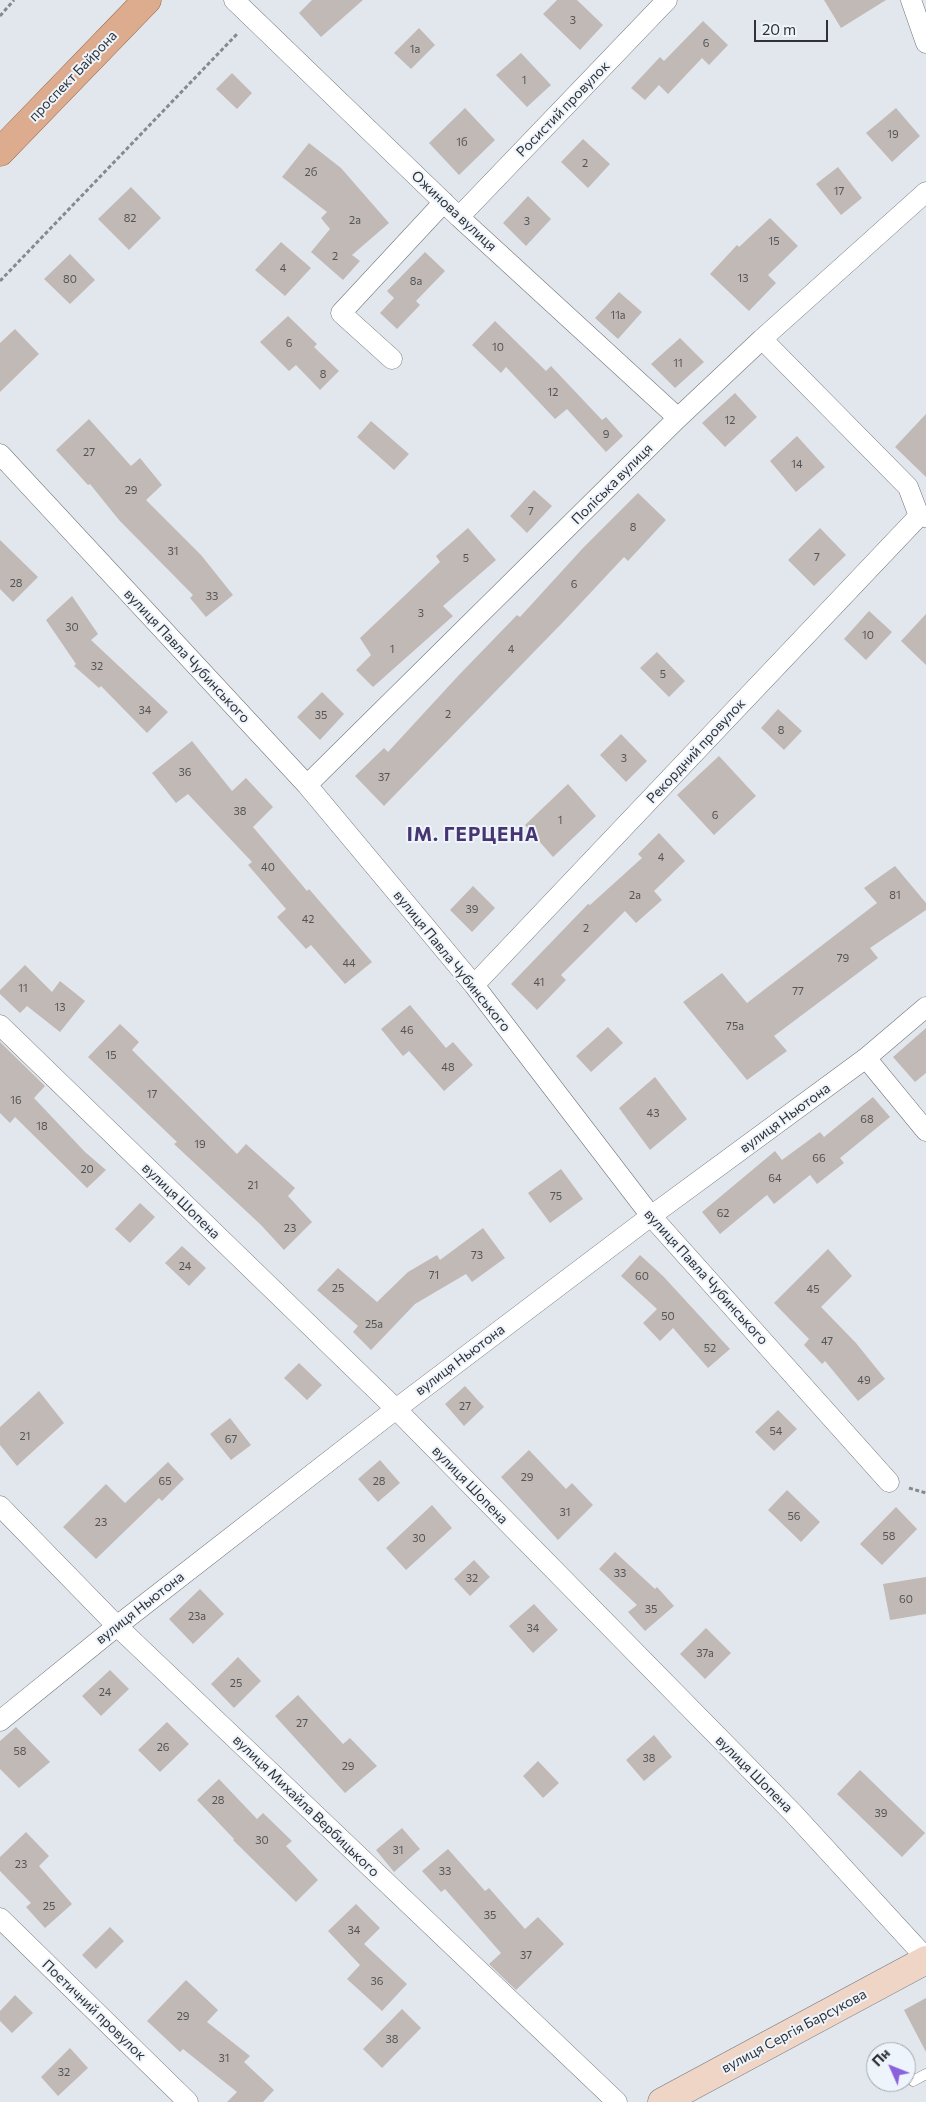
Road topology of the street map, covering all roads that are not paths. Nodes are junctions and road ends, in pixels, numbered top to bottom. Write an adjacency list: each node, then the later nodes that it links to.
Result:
1 (146, 0): 6 (main road, проспект Байрона)
2 (234, 0): 8 (street, Ожинова вулиця)
3 (667, 0): 9 (street, Росистий провулок)
4 (911, 0): 5 (street)
5 (926, 43)
6 (0, 152)
7 (926, 192): 10 (street, Поліська вулиця)
8 (444, 202): 9 (street, Ожинова вулиця); 11 (street)
9 (460, 217): 12 (street, Ожинова вулиця)
10 (762, 339): 12 (street, Поліська вулиця); 14 (street, Рекордний провулок)
11 (392, 359)
12 (678, 418): 15 (street, Поліська вулиця)
13 (0, 454): 15 (street, вулиця Павла Чубинського)
14 (922, 517): 16 (street, Рекордний провулок)
15 (307, 785): 16 (street, вулиця Павла Чубинського)
16 (474, 985): 21 (street, вулиця Павла Чубинського)
17 (926, 1007): 19 (street, вулиця Ньютона)
18 (0, 1025): 22 (street, вулиця Шопена)
19 (866, 1058): 20 (street); 21 (street, вулиця Ньютона)
20 (926, 1131)
21 (651, 1216): 22 (street, вулиця Ньютона); 23 (street, вулиця Павла Чубинського)
22 (396, 1409): 25 (street, вулиця Ньютона); 28 (street, вулиця Шопена)
23 (889, 1482)
24 (0, 1506): 25 (street, вулиця Михайла Вербицького)
25 (117, 1626): 26 (street, вулиця Ньютона); 30 (street, вулиця Михайла Вербицького)
26 (0, 1721)
27 (0, 1918): 29 (street, Поетичний провулок)
28 (926, 1959): 31 (main road, вулиця Сергія Барсукова)
29 (188, 2102)
30 (617, 2102)
31 (662, 2102)

